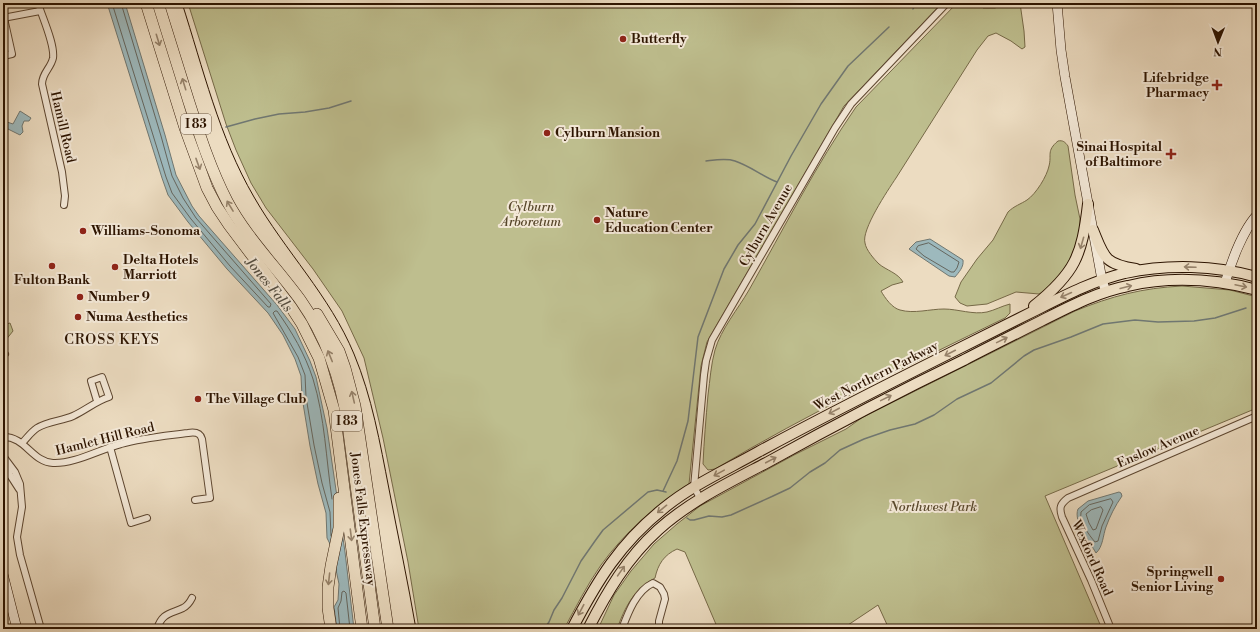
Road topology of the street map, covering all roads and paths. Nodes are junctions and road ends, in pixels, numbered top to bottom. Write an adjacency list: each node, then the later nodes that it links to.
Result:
1 (38, 3): 6 (street, Hamill Road)
2 (146, 3): 26 (highway, Jones Falls Expressway / I 83, one-way to 26)
3 (158, 3): 13 (highway, Jones Falls Expressway / I 83, one-way to 3)
4 (947, 3): 31 (street, Cylburn Avenue)
5 (1057, 3): 9 (main road)
6 (40, 11): 7 (street); 10 (street, Hamill Road)
7 (4, 18): 8 (street)
8 (3, 56)
9 (1088, 204): 12 (main road); 21 (main road, one-way to 21)
10 (64, 205)
11 (1257, 215): 15 (main road)
12 (1093, 230): 14 (main road); 17 (main road)
13 (252, 238): 44 (highway, Jones Falls Expressway / I 83, one-way to 13); 45 (highway, one-way to 13)
14 (1144, 270): 15 (main road, West Northern Parkway, one-way to 14); 17 (main road, West Northern Parkway)
15 (1229, 271): 16 (main road, West Northern Parkway); 18 (main road)
16 (1257, 277)
17 (1102, 280): 20 (main road); 21 (main road, West Northern Parkway, one-way to 21)
18 (1225, 283): 19 (main road, West Northern Parkway, one-way to 19); 20 (main road, West Northern Parkway, one-way to 18)
19 (1257, 290)
20 (1106, 292): 32 (main road, West Northern Parkway, one-way to 20)
21 (1017, 319): 31 (main road, West Northern Parkway, one-way to 31)
22 (3, 352): 23 (street)
23 (3, 356)
24 (98, 401): 28 (street)
25 (1257, 416): 33 (street, Enslow Avenue)
26 (336, 427): 42 (highway, one-way to 42); 43 (highway, Jones Falls Expressway / I 83, one-way to 43)
27 (3, 437): 28 (street, Hamlet Hill Road)
28 (22, 443): 29 (street, Hamlet Hill Road)
29 (110, 447): 34 (street, Hamlet Hill Road); 35 (street)
30 (3, 456): 40 (street)
31 (694, 487): 32 (street); 46 (main road, West Northern Parkway, one-way to 46)
32 (700, 498): 47 (main road, West Northern Parkway, one-way to 32)
33 (1068, 498): 50 (street, Wexford Road)
34 (196, 500)
35 (148, 518)
36 (3, 574): 39 (main road)
37 (192, 598): 41 (street)
38 (1257, 627): 51 (main road)
39 (17, 629)
40 (41, 629)
41 (156, 629)
42 (331, 629)
43 (362, 629)
44 (375, 629)
45 (388, 629)
46 (572, 629)
47 (588, 629)
48 (622, 629): 49 (street)
49 (659, 629)
50 (1111, 629)
51 (1252, 629)

